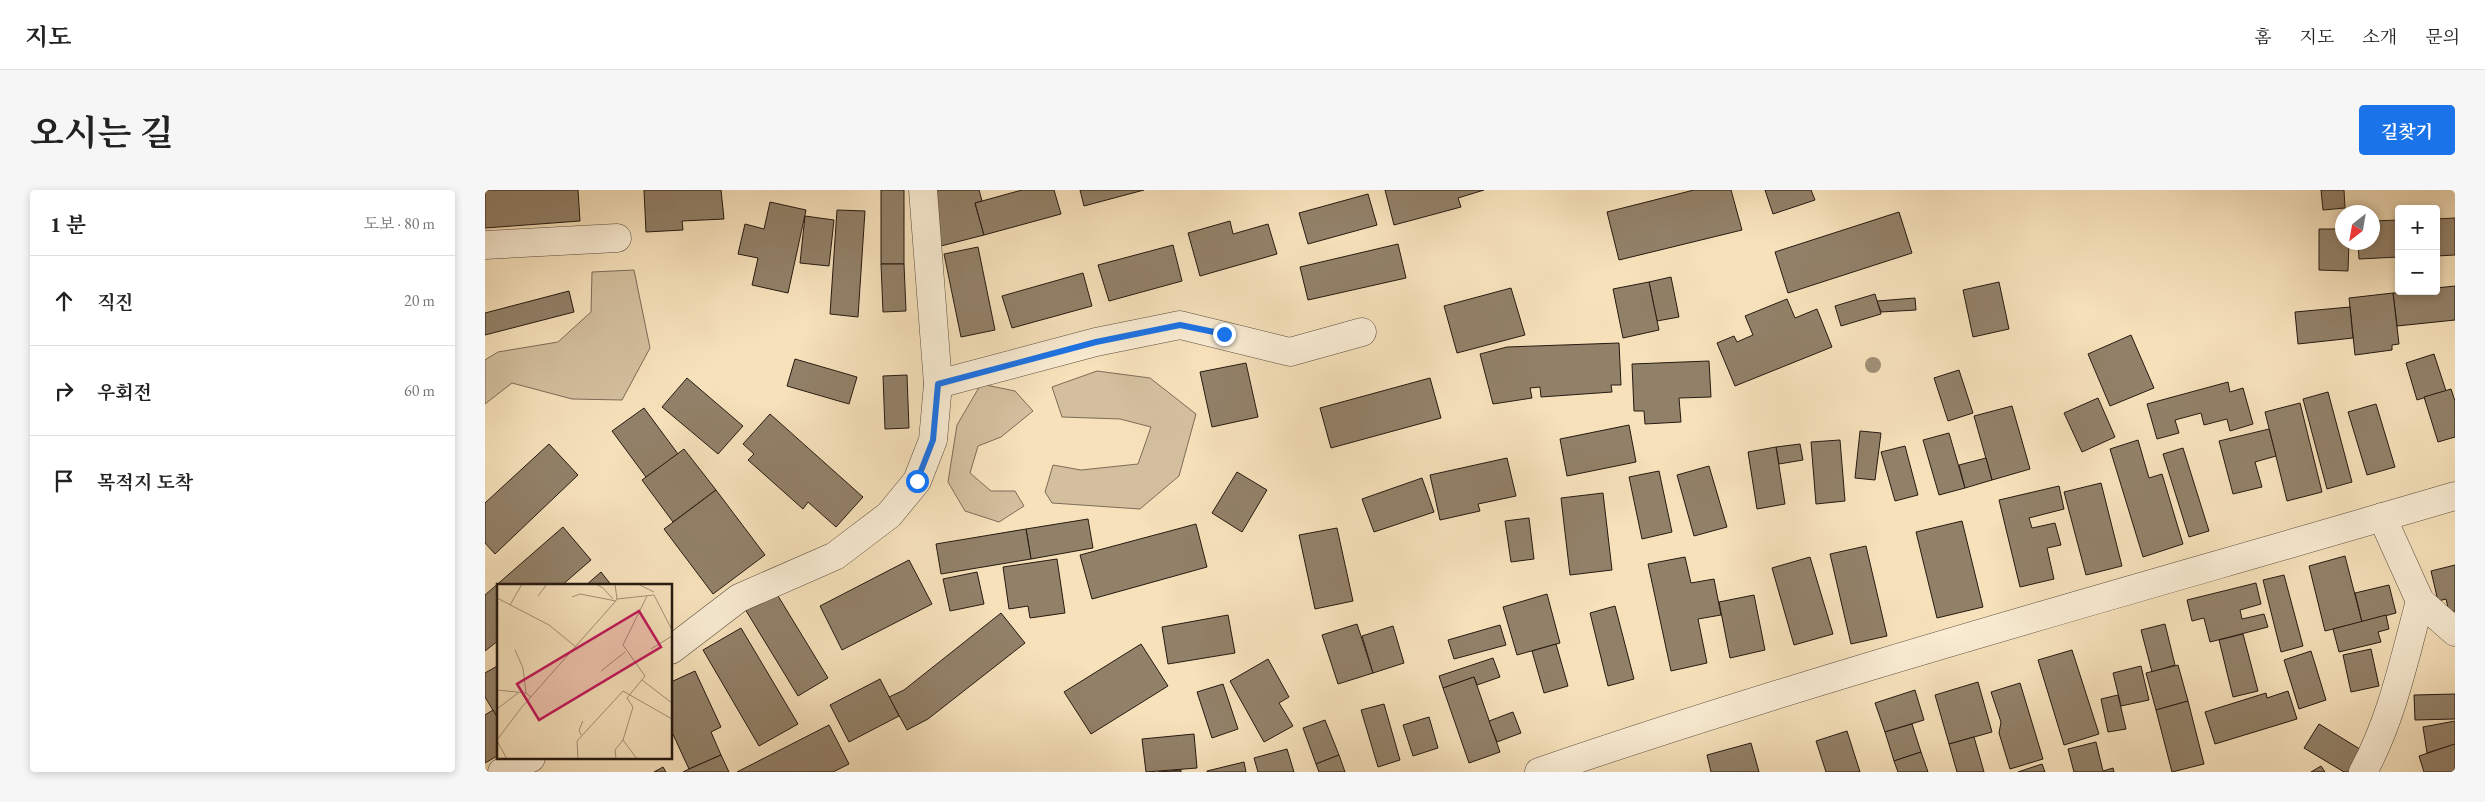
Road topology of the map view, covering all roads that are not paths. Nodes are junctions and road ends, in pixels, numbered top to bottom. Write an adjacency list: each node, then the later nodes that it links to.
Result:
1 (923, 190): 5 (street)
2 (617, 238): 3 (street)
3 (485, 245)
4 (1362, 332): 5 (street)
5 (938, 384): 10 (street)
6 (2455, 496): 7 (street)
7 (2382, 517): 8 (street); 13 (street)
8 (2420, 601): 9 (street); 14 (street)
9 (2455, 632)
10 (673, 648)
11 (527, 760): 12 (street)
12 (502, 772)
13 (1539, 772)
14 (2363, 772)

